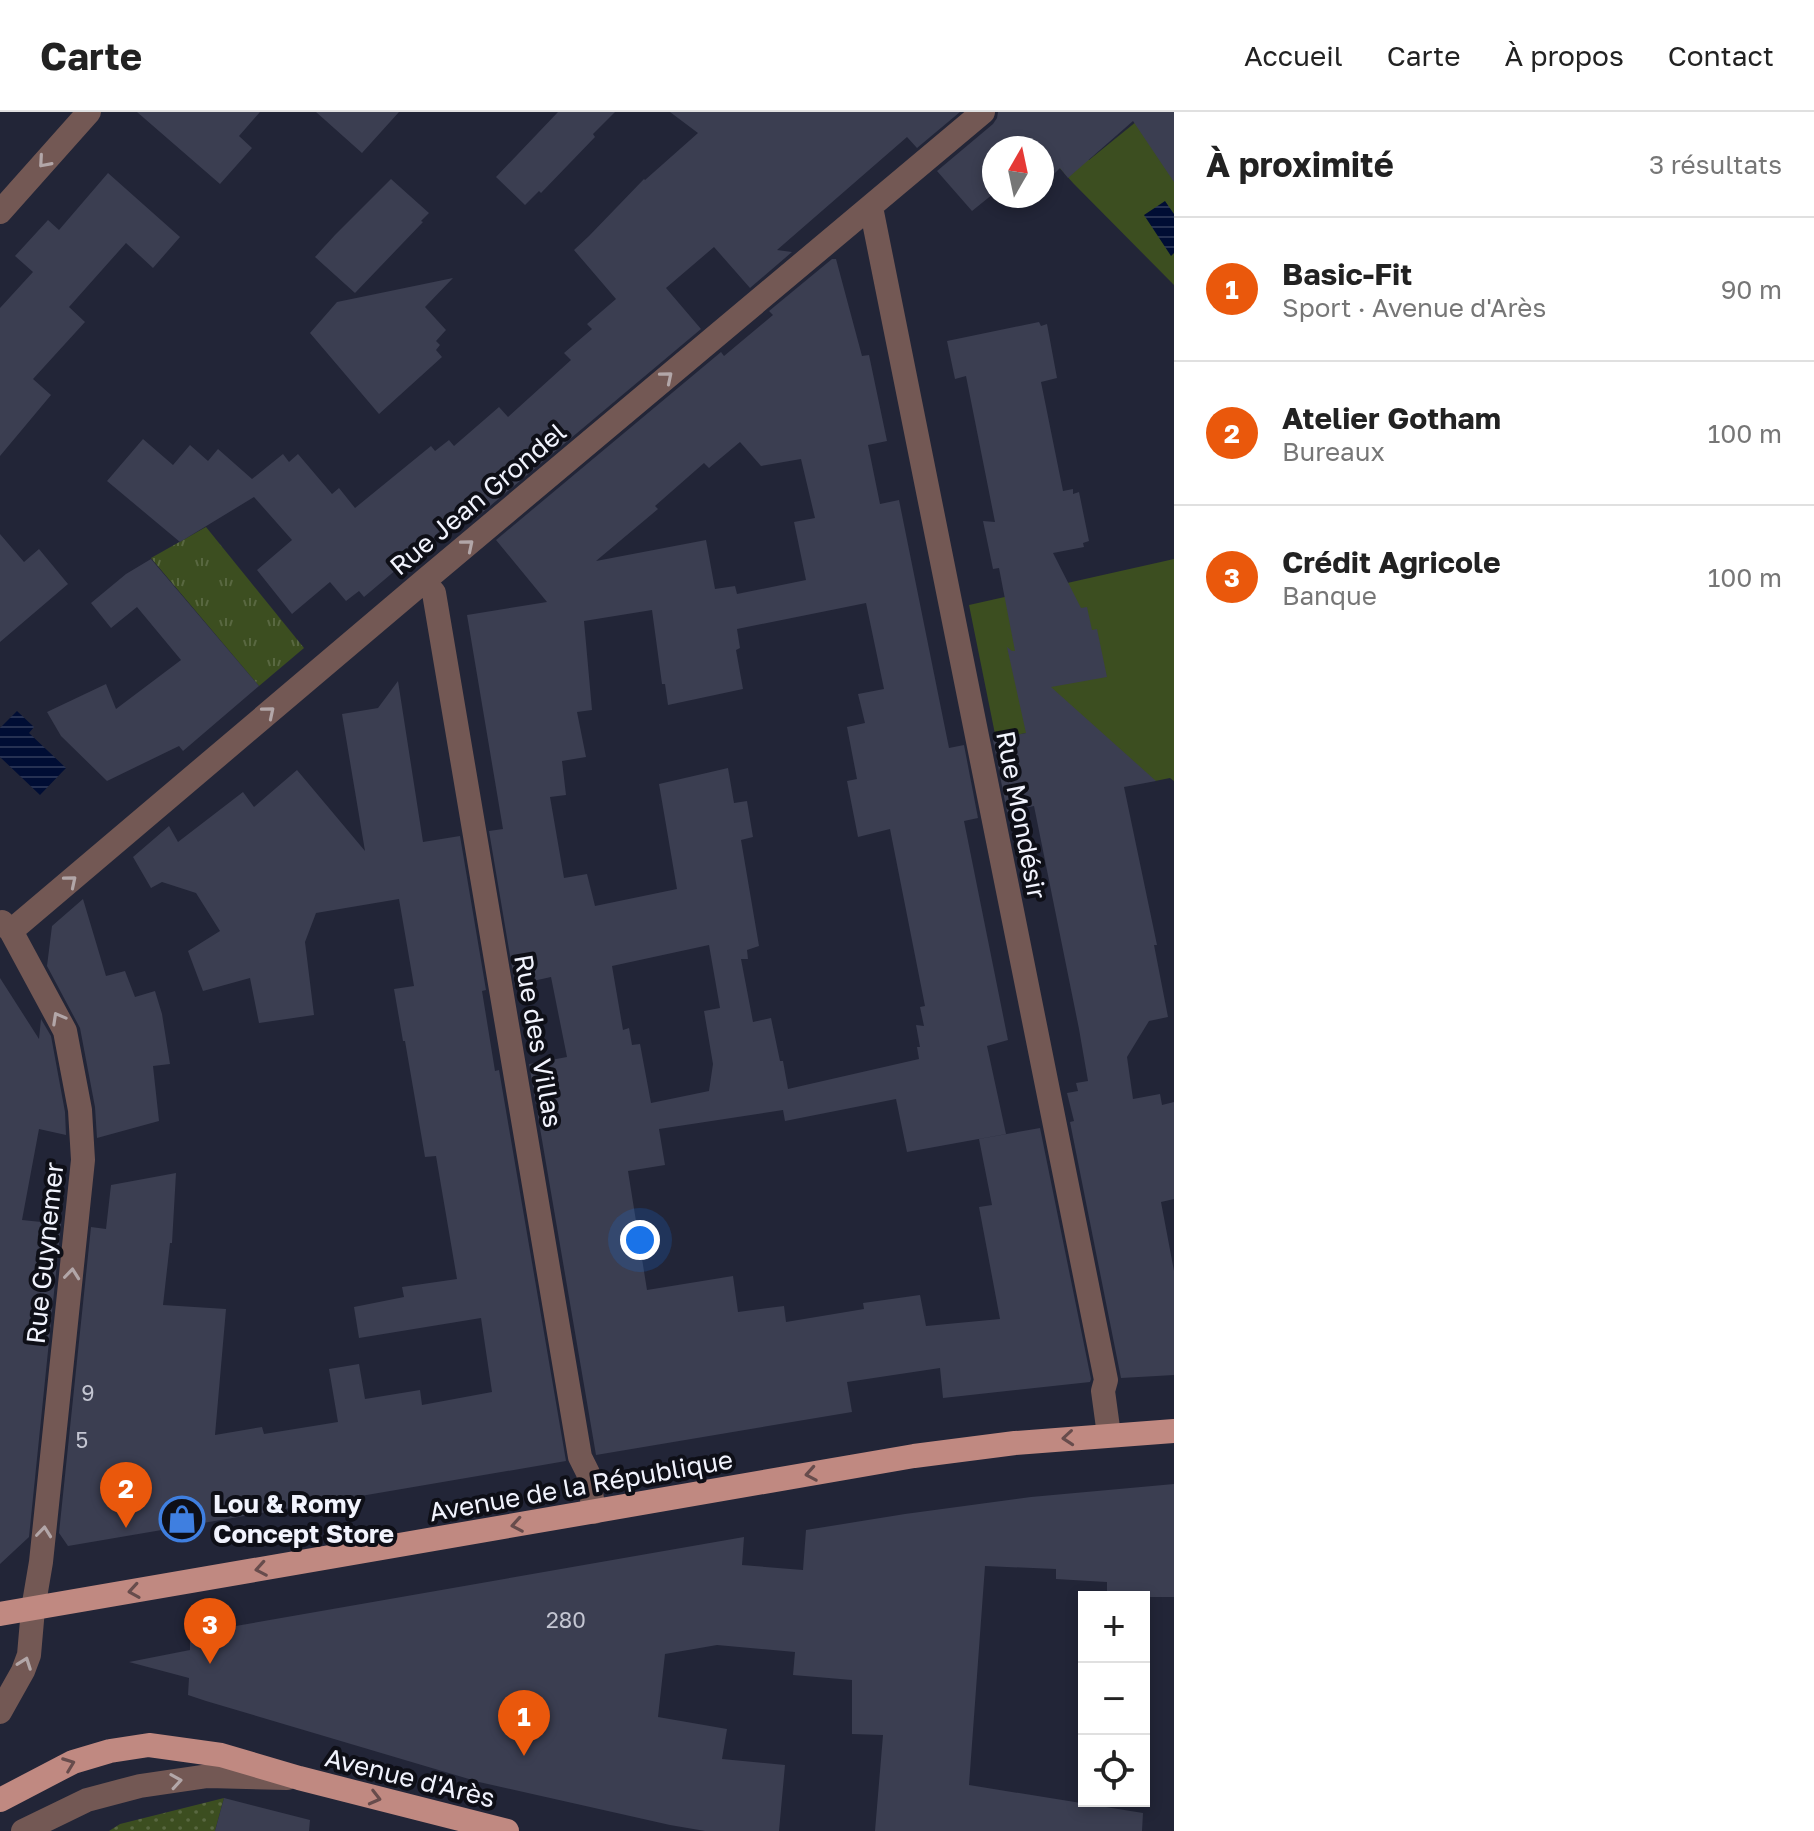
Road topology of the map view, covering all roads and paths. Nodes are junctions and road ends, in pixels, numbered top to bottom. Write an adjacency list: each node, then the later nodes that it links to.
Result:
1 (89, 112): 4 (street, one-way to 4)
2 (983, 112): 3 (street, Rue Jean Grondel)
3 (871, 207): 5 (street, Rue Jean Grondel, one-way to 3); 8 (street, Rue Mondésir)
4 (0, 212)
5 (424, 581): 6 (street, Rue Jean Grondel, one-way to 5); 9 (street, Rue des Villas)
6 (6, 926): 10 (street, Rue Guynemer, one-way to 6)
7 (1174, 1431): 8 (main road, Avenue de la République)
8 (1109, 1435): 9 (main road, Avenue de la République, one-way to 9)
9 (594, 1512): 10 (main road, Avenue de la République, one-way to 10)
10 (33, 1609): 11 (main road, Avenue de la République); 12 (street, Rue Guynemer, one-way to 10)
11 (0, 1614)
12 (0, 1712)
13 (299, 1778): 14 (main road, Avenue d'Arès, one-way to 13); 15 (street, Avenue d'Arès, one-way to 13); 16 (main road, Avenue d'Arès, one-way to 16)
14 (0, 1800)
15 (23, 1831)
16 (507, 1831)

